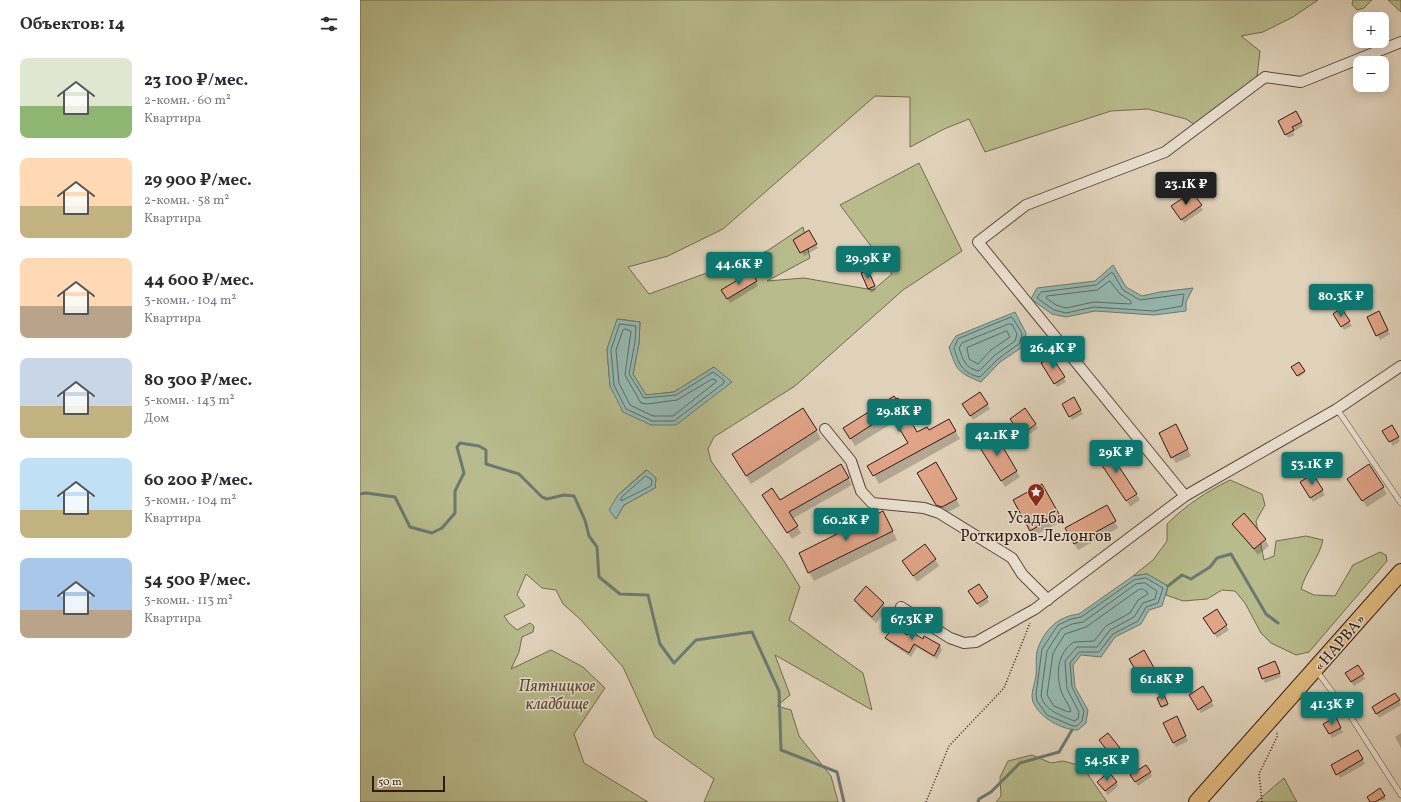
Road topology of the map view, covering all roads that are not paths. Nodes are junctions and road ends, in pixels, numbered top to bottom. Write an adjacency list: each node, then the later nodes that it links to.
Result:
1 (1401, 42): 5 (street)
2 (1401, 366): 3 (street)
3 (1337, 409): 5 (street); 6 (lane)
4 (826, 429): 8 (street)
5 (1185, 496): 8 (street)
6 (1401, 503)
7 (1401, 572): 10 (highway, «НАРВА»)
8 (1048, 600): 9 (street)
9 (901, 607)
10 (1315, 669): 11 (lane); 12 (highway, «НАРВА»)
11 (1401, 795)
12 (1197, 802)

